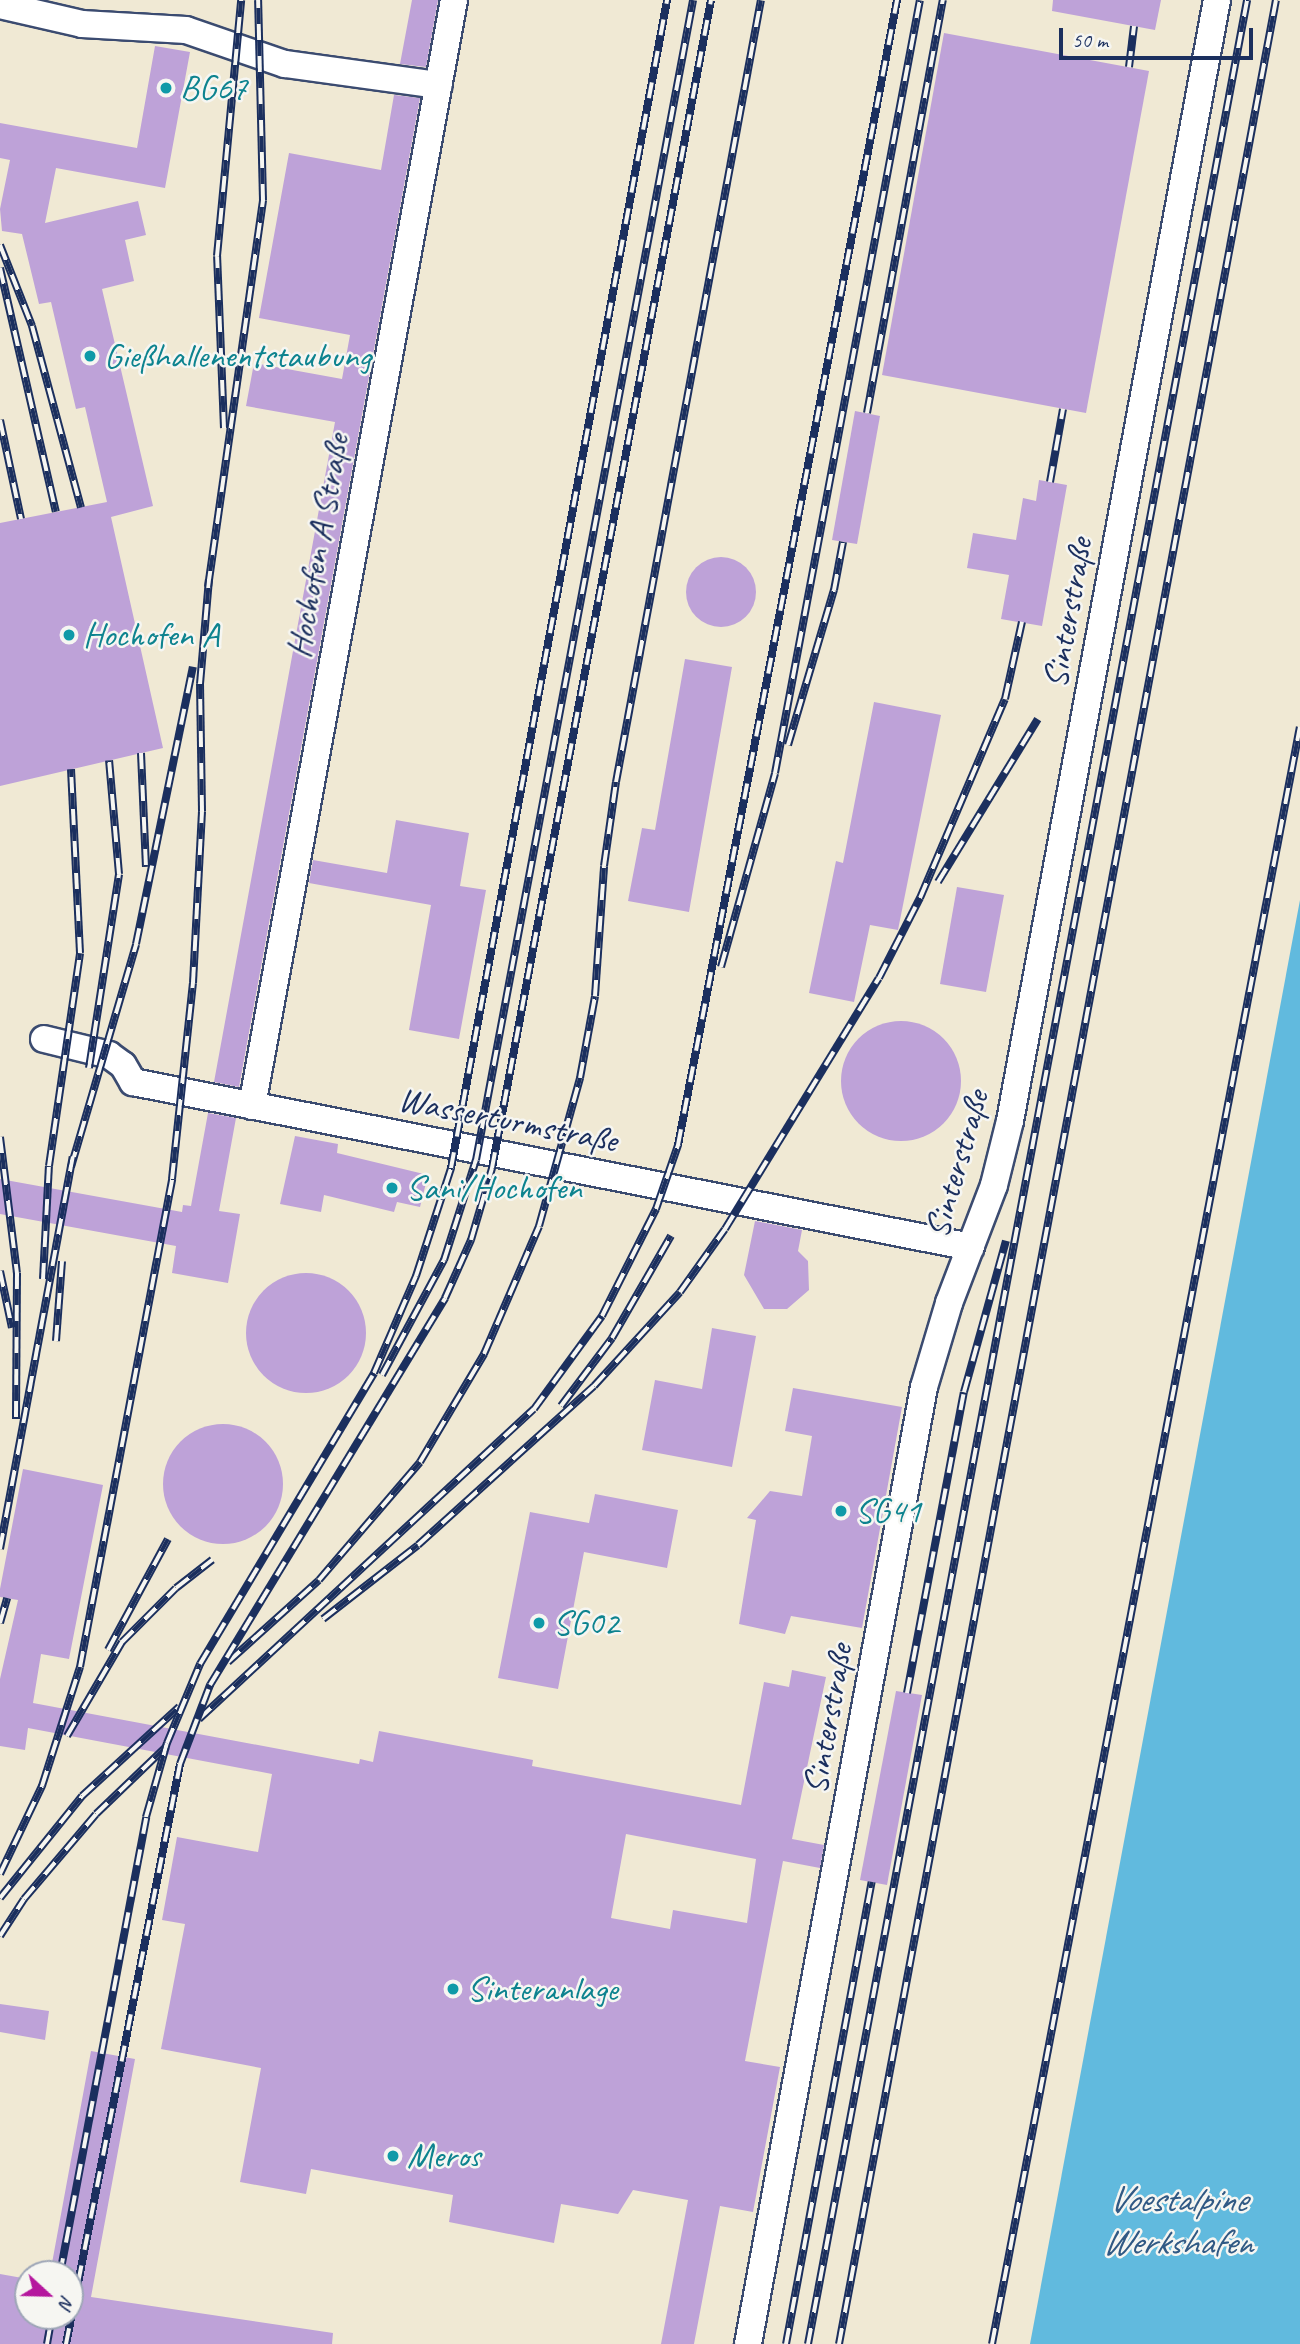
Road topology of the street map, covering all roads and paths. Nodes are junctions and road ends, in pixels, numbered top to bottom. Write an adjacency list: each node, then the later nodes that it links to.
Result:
1 (454, 0): 4 (street, Hochofen A Straße)
2 (1217, 0): 7 (street, Sinterstraße)
3 (0, 5): 4 (street)
4 (439, 85): 6 (street, Hochofen A Straße)
5 (44, 1040): 6 (street, Wasserturmstraße)
6 (252, 1106): 7 (street, Wasserturmstraße)
7 (971, 1247): 8 (street, Sinterstraße)
8 (748, 2344)

